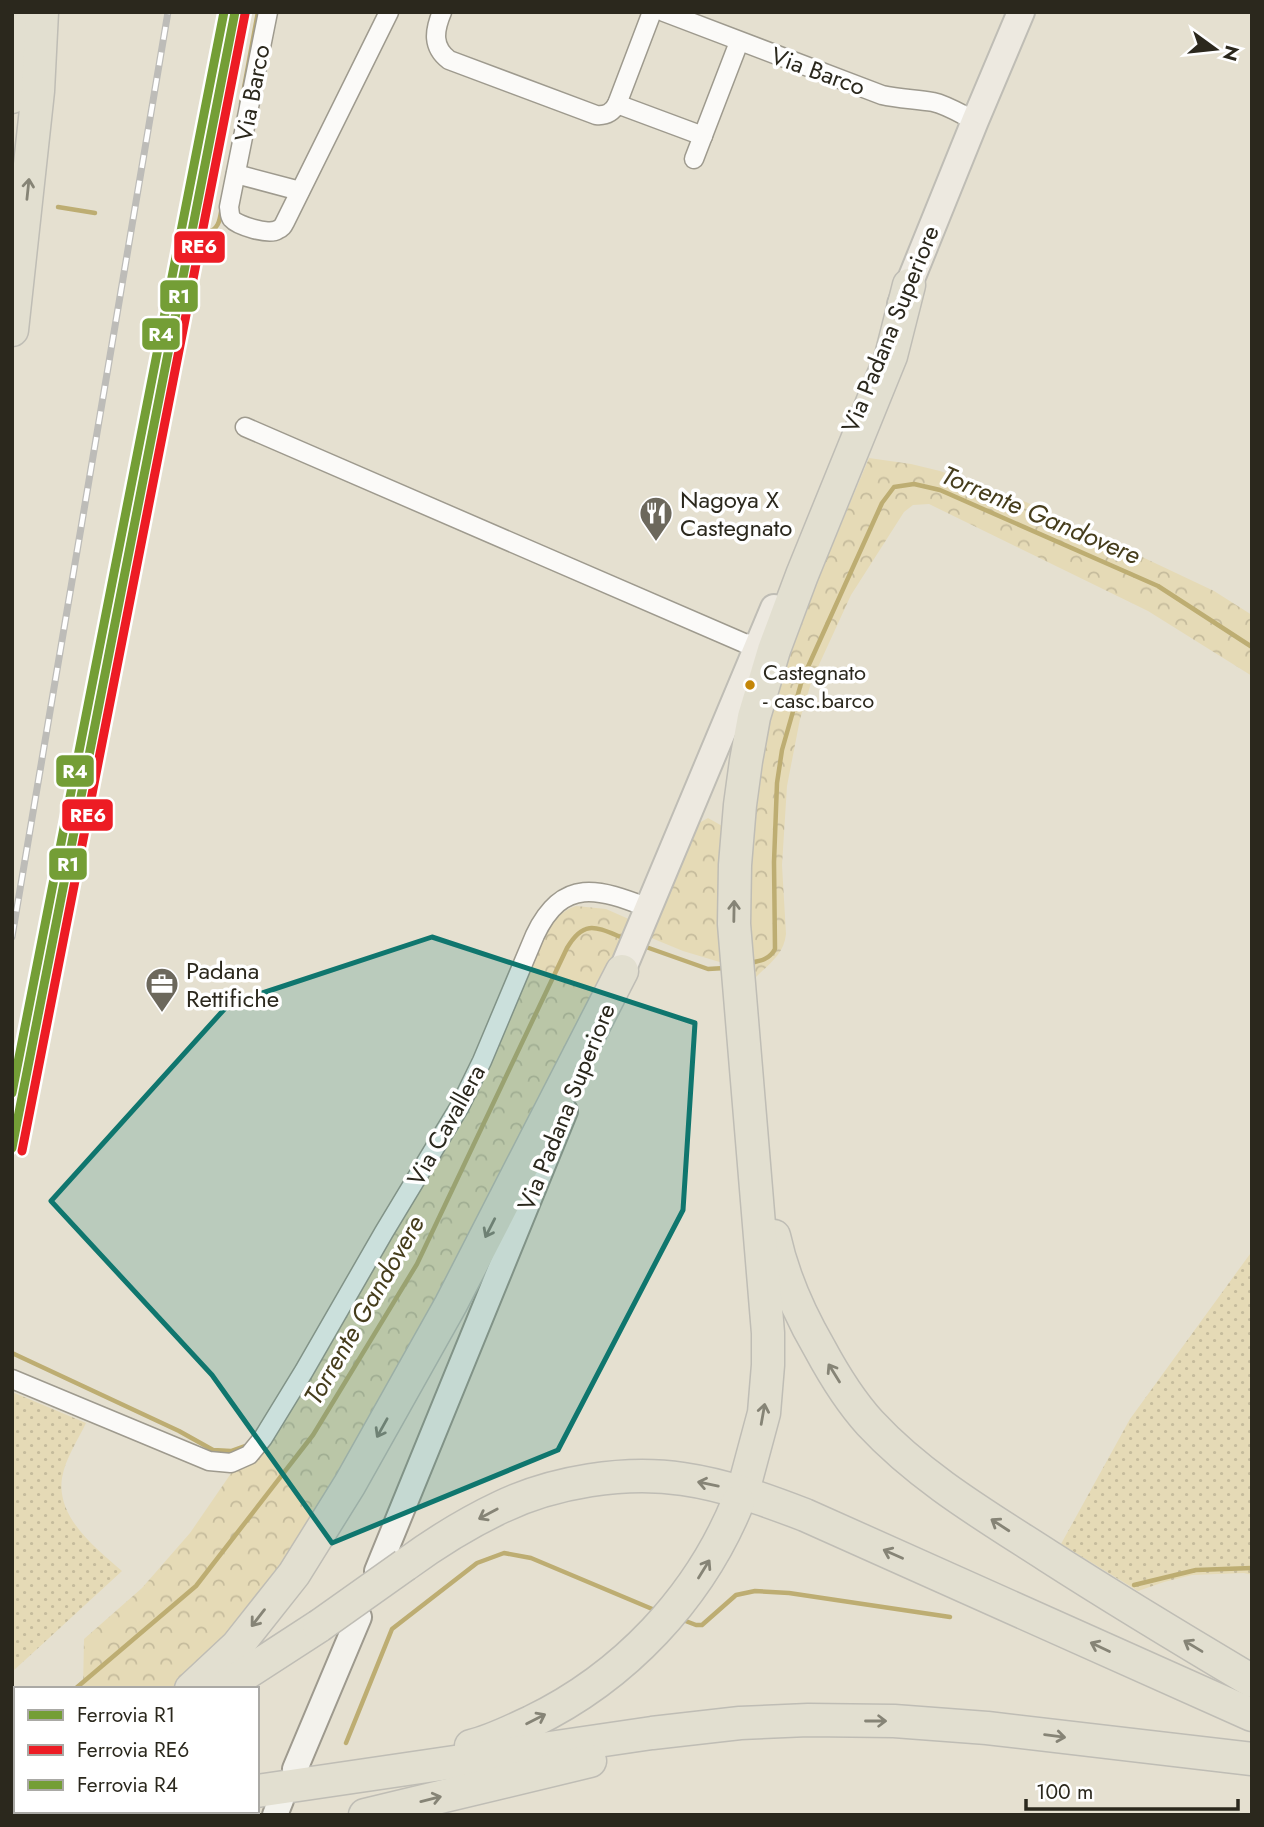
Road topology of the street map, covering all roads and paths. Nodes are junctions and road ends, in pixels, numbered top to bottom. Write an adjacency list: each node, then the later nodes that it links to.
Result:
1 (22, 12): 10 (highway)
2 (42, 12): 18 (highway, one-way to 2)
3 (268, 12): 15 (street, Via Barco)
4 (389, 12): 16 (street, Via Barco)
5 (442, 12): 11 (street)
6 (652, 12): 11 (street)
7 (664, 12): 9 (street, Via Barco)
8 (1021, 12): 12 (main road, Via Padana Superiore)
9 (739, 42): 12 (street, Via Barco); 13 (street)
10 (12, 97)
11 (617, 104): 13 (street)
12 (975, 121): 17 (main road, Via Padana Superiore)
13 (703, 136): 14 (street)
14 (694, 159)
15 (236, 174): 16 (street, Via Barco); 16 (street, Via Barco)
16 (300, 191)
17 (909, 285): 20 (main road, Via Padana Superiore); 25 (highway, one-way to 17)
18 (12, 330)
19 (245, 427): 20 (street)
20 (759, 645): 23 (main road, Via Padana Superiore)
21 (557, 887): 22 (street)
22 (574, 894): 23 (street); 26 (street, Via Cavallera)
23 (649, 908): 24 (main road, Via Padana Superiore)
24 (622, 971): 27 (main road, Via Padana Superiore); 30 (highway, one-way to 30)
25 (738, 979): 29 (highway, one-way to 25); 36 (highway, one-way to 25)
26 (12, 1379)
27 (391, 1568): 31 (highway, bridge); 32 (highway, one-way to 27)
28 (359, 1616): 35 (main road)
29 (1252, 1681)
30 (193, 1687)
31 (225, 1687)
32 (1252, 1715)
33 (808, 1720): 34 (highway, one-way to 34); 36 (highway); 37 (highway, one-way to 33)
34 (1252, 1759)
35 (295, 1769)
36 (268, 1799)
37 (365, 1815)

